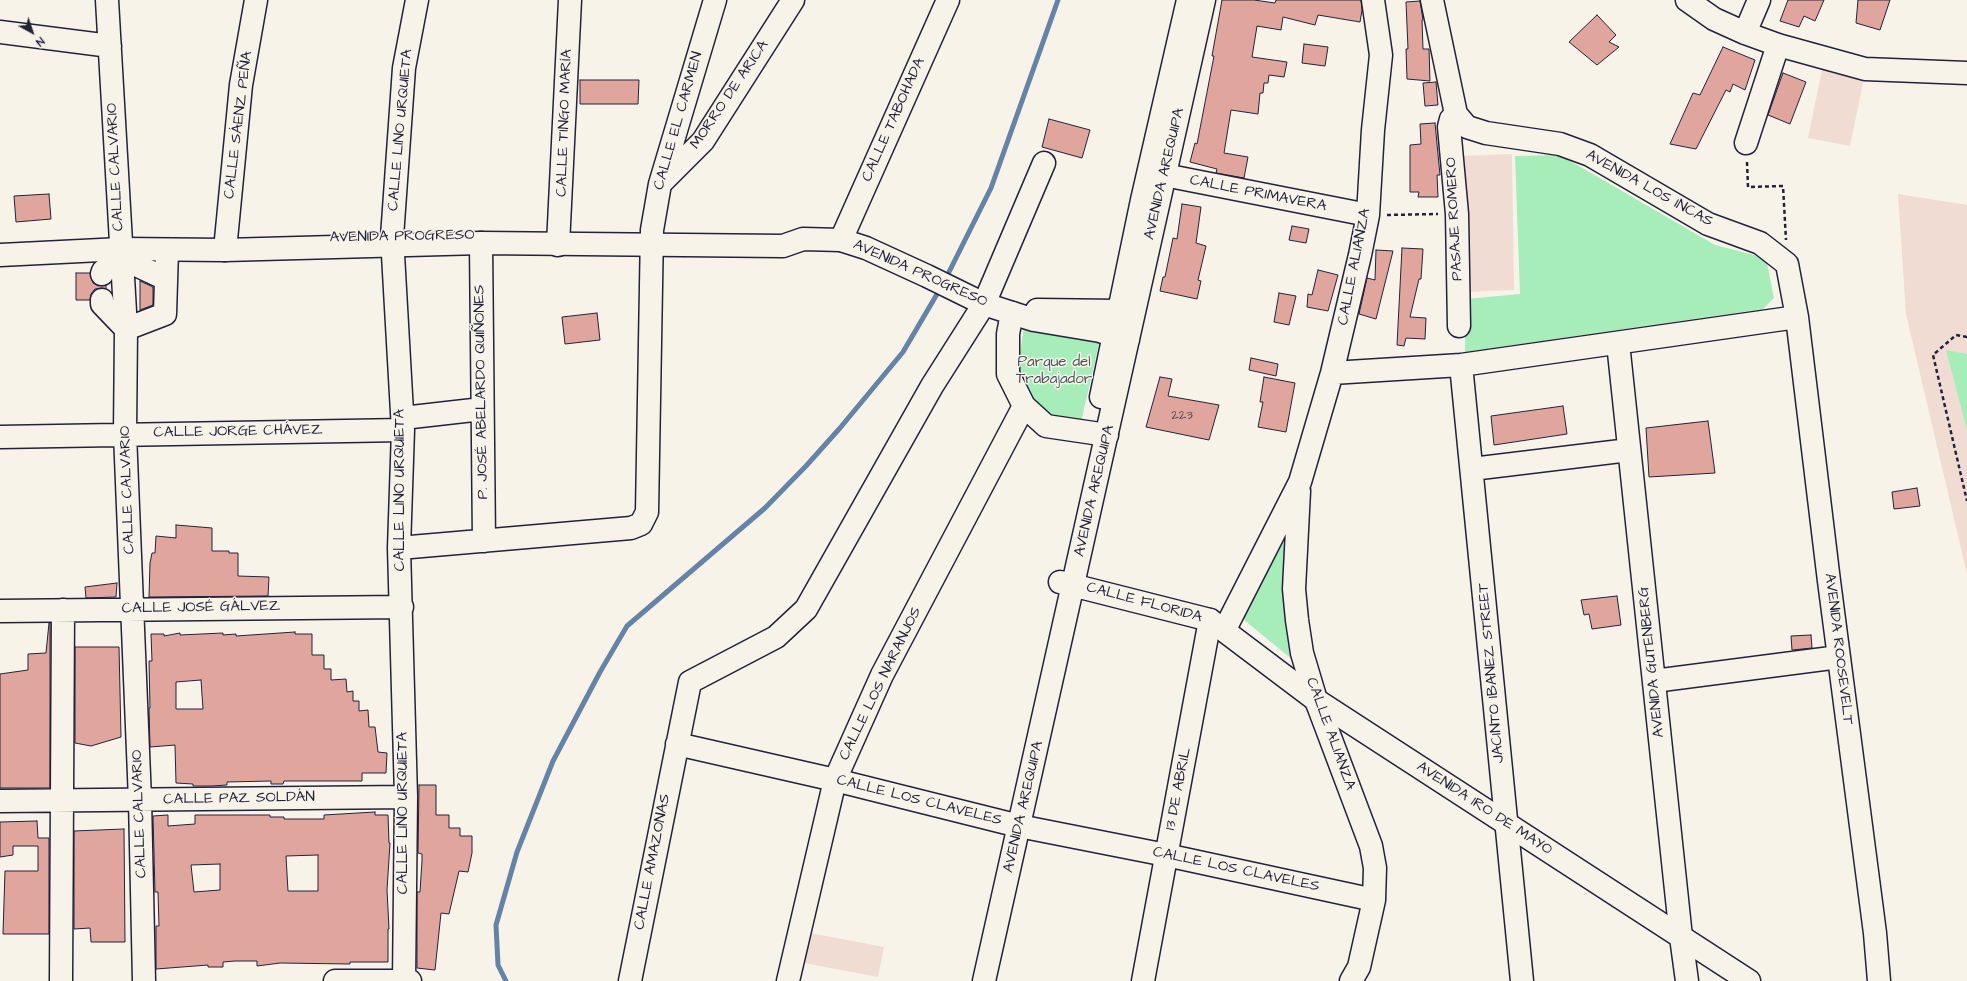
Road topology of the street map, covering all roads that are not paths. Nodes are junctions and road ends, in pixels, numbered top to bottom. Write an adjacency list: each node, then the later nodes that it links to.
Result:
1 (107, 0): 17 (street, CALLE CALVARIO)
2 (256, 0): 31 (street, CALLE SÁENZ PEÑA)
3 (417, 0): 29 (street, CALLE LINO URQUIETA)
4 (570, 0): 26 (street, CALLE TINGO MARÍA)
5 (715, 0): 23 (street, CALLE EL CARMEN)
6 (793, 0): 23 (street, MORRO DE ARICA)
7 (948, 0): 27 (street, CALLE TABOHADA)
8 (1188, 0): 22 (street, AVENIDA AREQUIPA)
9 (1204, 0): 22 (street, AVENIDA AREQUIPA)
10 (1373, 0): 24 (street, CALLE ALIANZA)
11 (1432, 0): 19 (street)
12 (1687, 0): 15 (street)
13 (1759, 0): 15 (street)
14 (0, 32): 17 (street)
15 (1745, 33): 16 (street)
16 (1778, 45): 18 (street); 20 (street)
17 (110, 46): 32 (street, CALLE CALVARIO)
18 (1967, 73)
19 (1456, 114): 41 (street, AVENIDA LOS INCAS); 42 (street, PASAJE ROMERO)
20 (1746, 142)
21 (1044, 163): 38 (street)
22 (1157, 173): 24 (street, CALLE PRIMAVERA); 40 (street, AVENIDA AREQUIPA)
23 (660, 184): 25 (street, CALLE EL CARMEN)
24 (1368, 216): 47 (street, CALLE ALIANZA)
25 (651, 237): 26 (street, AVENIDA PROGRESO); 27 (street, AVENIDA PROGRESO); 57 (street, CALLE EL CARMEN)
26 (559, 240): 29 (street, AVENIDA PROGRESO); 30 (street, AVENIDA PROGRESO)
27 (841, 240): 38 (street, AVENIDA PROGRESO)
28 (0, 241): 32 (street, AVENIDA PROGRESO)
29 (392, 242): 30 (street, AVENIDA PROGRESO); 31 (street, AVENIDA PROGRESO); 50 (street, CALLE LINO URQUIETA)
30 (481, 243): 49 (street, P. JOSÉ ABELARDO QUIÑONES)
31 (225, 246): 32 (street, AVENIDA PROGRESO); 33 (street, AVENIDA PROGRESO)
32 (121, 248): 33 (street, AVENIDA PROGRESO); 34 (street, AVENIDA PROGRESO); 34 (street); 36 (street); 43 (street, CALLE CALVARIO)
33 (167, 250): 36 (street)
34 (89, 251): 35 (street, AVENIDA PROGRESO)
35 (0, 254)
36 (166, 279): 43 (street)
37 (102, 300): 43 (street)
38 (981, 303): 39 (street, AVENIDA PROGRESO); 68 (street, CALLE AMAZONAS)
39 (1012, 313): 40 (street, AVENIDA PROGRESO); 44 (street, AVENIDA PROGRESO); 48 (street)
40 (1126, 313): 44 (street, AVENIDA AREQUIPA)
41 (1797, 317): 45 (street); 65 (street, AVENIDA ROOSEVELT)
42 (1459, 326)
43 (126, 329): 51 (street, CALLE CALVARIO)
44 (1121, 338): 52 (street, AVENIDA AREQUIPA)
45 (1618, 343): 46 (street); 54 (street, AVENIDA GUTENBERG)
46 (1461, 365): 47 (street); 55 (street, JACINTO IBANEZ STREET)
47 (1332, 373): 56 (street, CALLE ALIANZA)
48 (1024, 406): 52 (street); 69 (street, CALLE LOS NARANJOS)
49 (482, 409): 50 (street, CALLE JORGE CHÁVEZ); 57 (street, P. JOSÉ ABELARDO QUIÑONES)
50 (403, 424): 51 (street, CALLE JORGE CHÁVEZ); 58 (street, CALLE LINO URQUIETA)
51 (125, 434): 53 (street, CALLE JORGE CHÁVEZ); 61 (street, CALLE CALVARIO)
52 (1101, 435): 59 (street, AVENIDA AREQUIPA)
53 (0, 437)
54 (1629, 450): 55 (street); 66 (street, AVENIDA GUTENBERG)
55 (1472, 469): 74 (street, JACINTO IBANEZ STREET)
56 (1300, 482): 64 (street, CALLE ALIANZA); 67 (street, CALLE ALIANZA)
57 (484, 541): 58 (street)
58 (399, 548): 60 (street, CALLE LINO URQUIETA)
59 (1067, 583): 64 (street, CALLE FLORIDA); 75 (street, AVENIDA AREQUIPA)
60 (402, 607): 61 (street, CALLE JOSÉ GÁLVEZ); 70 (street, CALLE LINO URQUIETA)
61 (132, 609): 62 (street, CALLE JOSÉ GÁLVEZ); 73 (street, CALLE CALVARIO)
62 (63, 610): 63 (street, CALLE JOSÉ GÁLVEZ); 72 (street)
63 (0, 611)
64 (1218, 625): 67 (street, AVENIDA 1RO DE MAYO); 76 (street, 13 DE ABRIL)
65 (1839, 657): 66 (street); 92 (street, AVENIDA ROOSEVELT)
66 (1654, 680): 78 (street, AVENIDA GUTENBERG)
67 (1316, 700): 74 (street, AVENIDA 1RO DE MAYO); 77 (street, CALLE ALIANZA)
68 (677, 744): 69 (street, CALLE LOS CLAVELES); 83 (street, CALLE AMAZONAS)
69 (835, 780): 75 (street, CALLE LOS CLAVELES); 84 (street, CALLE LOS NARANJOS)
70 (406, 797): 73 (street, CALLE PAZ SOLDÁN); 82 (street, CALLE LINO URQUIETA)
71 (0, 800): 72 (street, CALLE PAZ SOLDÁN)
72 (61, 800): 73 (street, CALLE PAZ SOLDÁN); 79 (street)
73 (140, 800): 80 (street, CALLE CALVARIO)
74 (1506, 824): 78 (street, AVENIDA 1RO DE MAYO); 89 (street, JACINTO IBANEZ STREET)
75 (1012, 825): 76 (street, CALLE LOS CLAVELES); 85 (street, AVENIDA AREQUIPA); 86 (street, AVENIDA AREQUIPA)
76 (1166, 855): 77 (street, CALLE LOS CLAVELES); 87 (street, 13 DE ABRIL)
77 (1374, 900): 88 (street, CALLE ALIANZA)
78 (1681, 937): 90 (street, AVENIDA GUTENBERG); 91 (street, AVENIDA 1RO DE MAYO)
79 (61, 981)
80 (144, 981)
81 (335, 981): 82 (street)
82 (406, 981)
83 (630, 981)
84 (788, 981)
85 (969, 981)
86 (984, 981)
87 (1143, 981)
88 (1352, 981)
89 (1522, 981)
90 (1687, 981)
91 (1749, 981)
92 (1879, 981)

